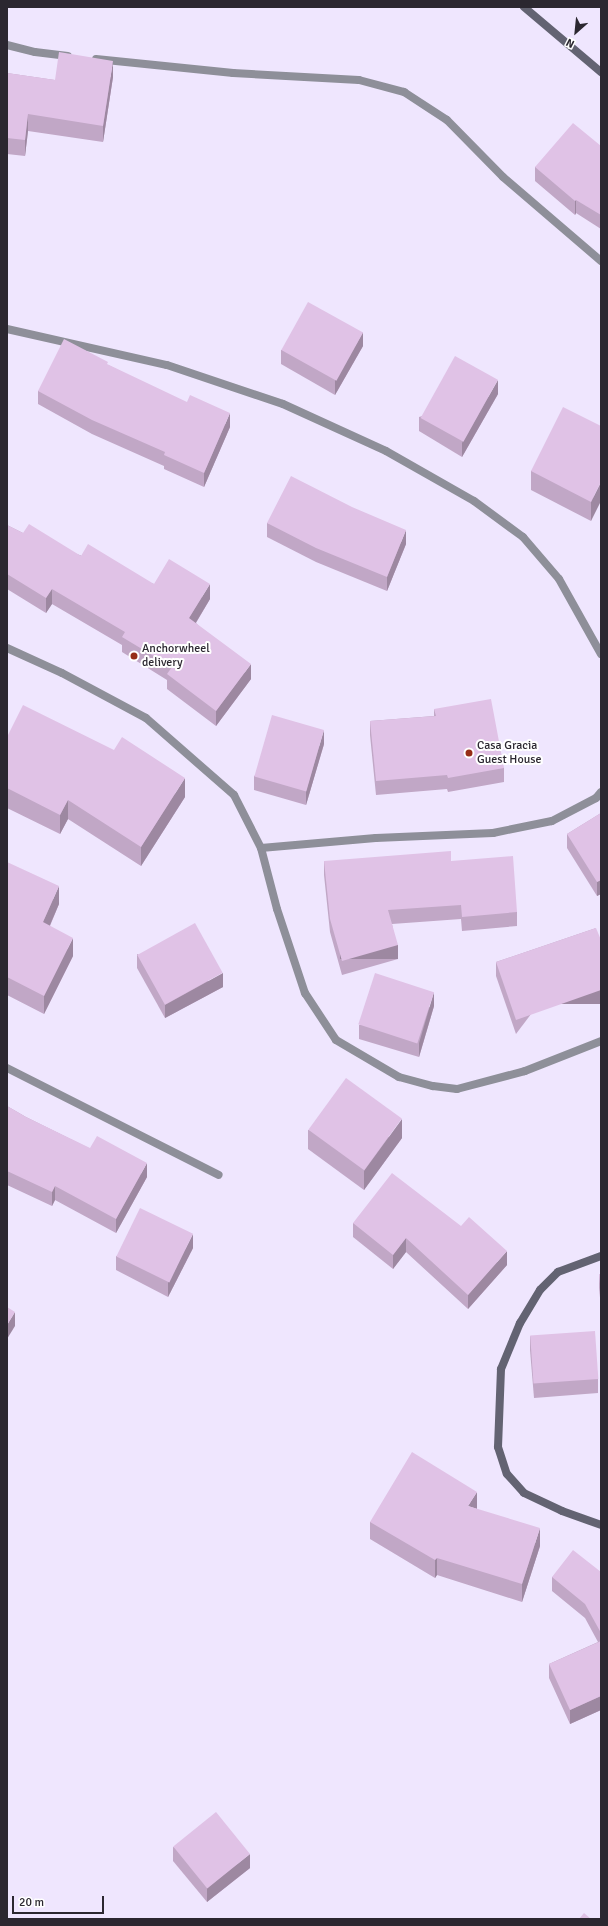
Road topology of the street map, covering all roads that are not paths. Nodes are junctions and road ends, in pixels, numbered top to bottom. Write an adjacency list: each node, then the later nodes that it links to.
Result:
1 (524, 7): 5 (street)
2 (7, 45): 3 (street)
3 (74, 56)
4 (90, 58): 6 (street)
5 (601, 72)
6 (601, 261)
7 (7, 329): 9 (street)
8 (7, 648): 11 (street)
9 (601, 654)
10 (601, 792): 11 (street)
11 (261, 848): 12 (street)
12 (601, 1041)
13 (7, 1068): 14 (street)
14 (219, 1175)
15 (601, 1256): 16 (street)
16 (601, 1526)

